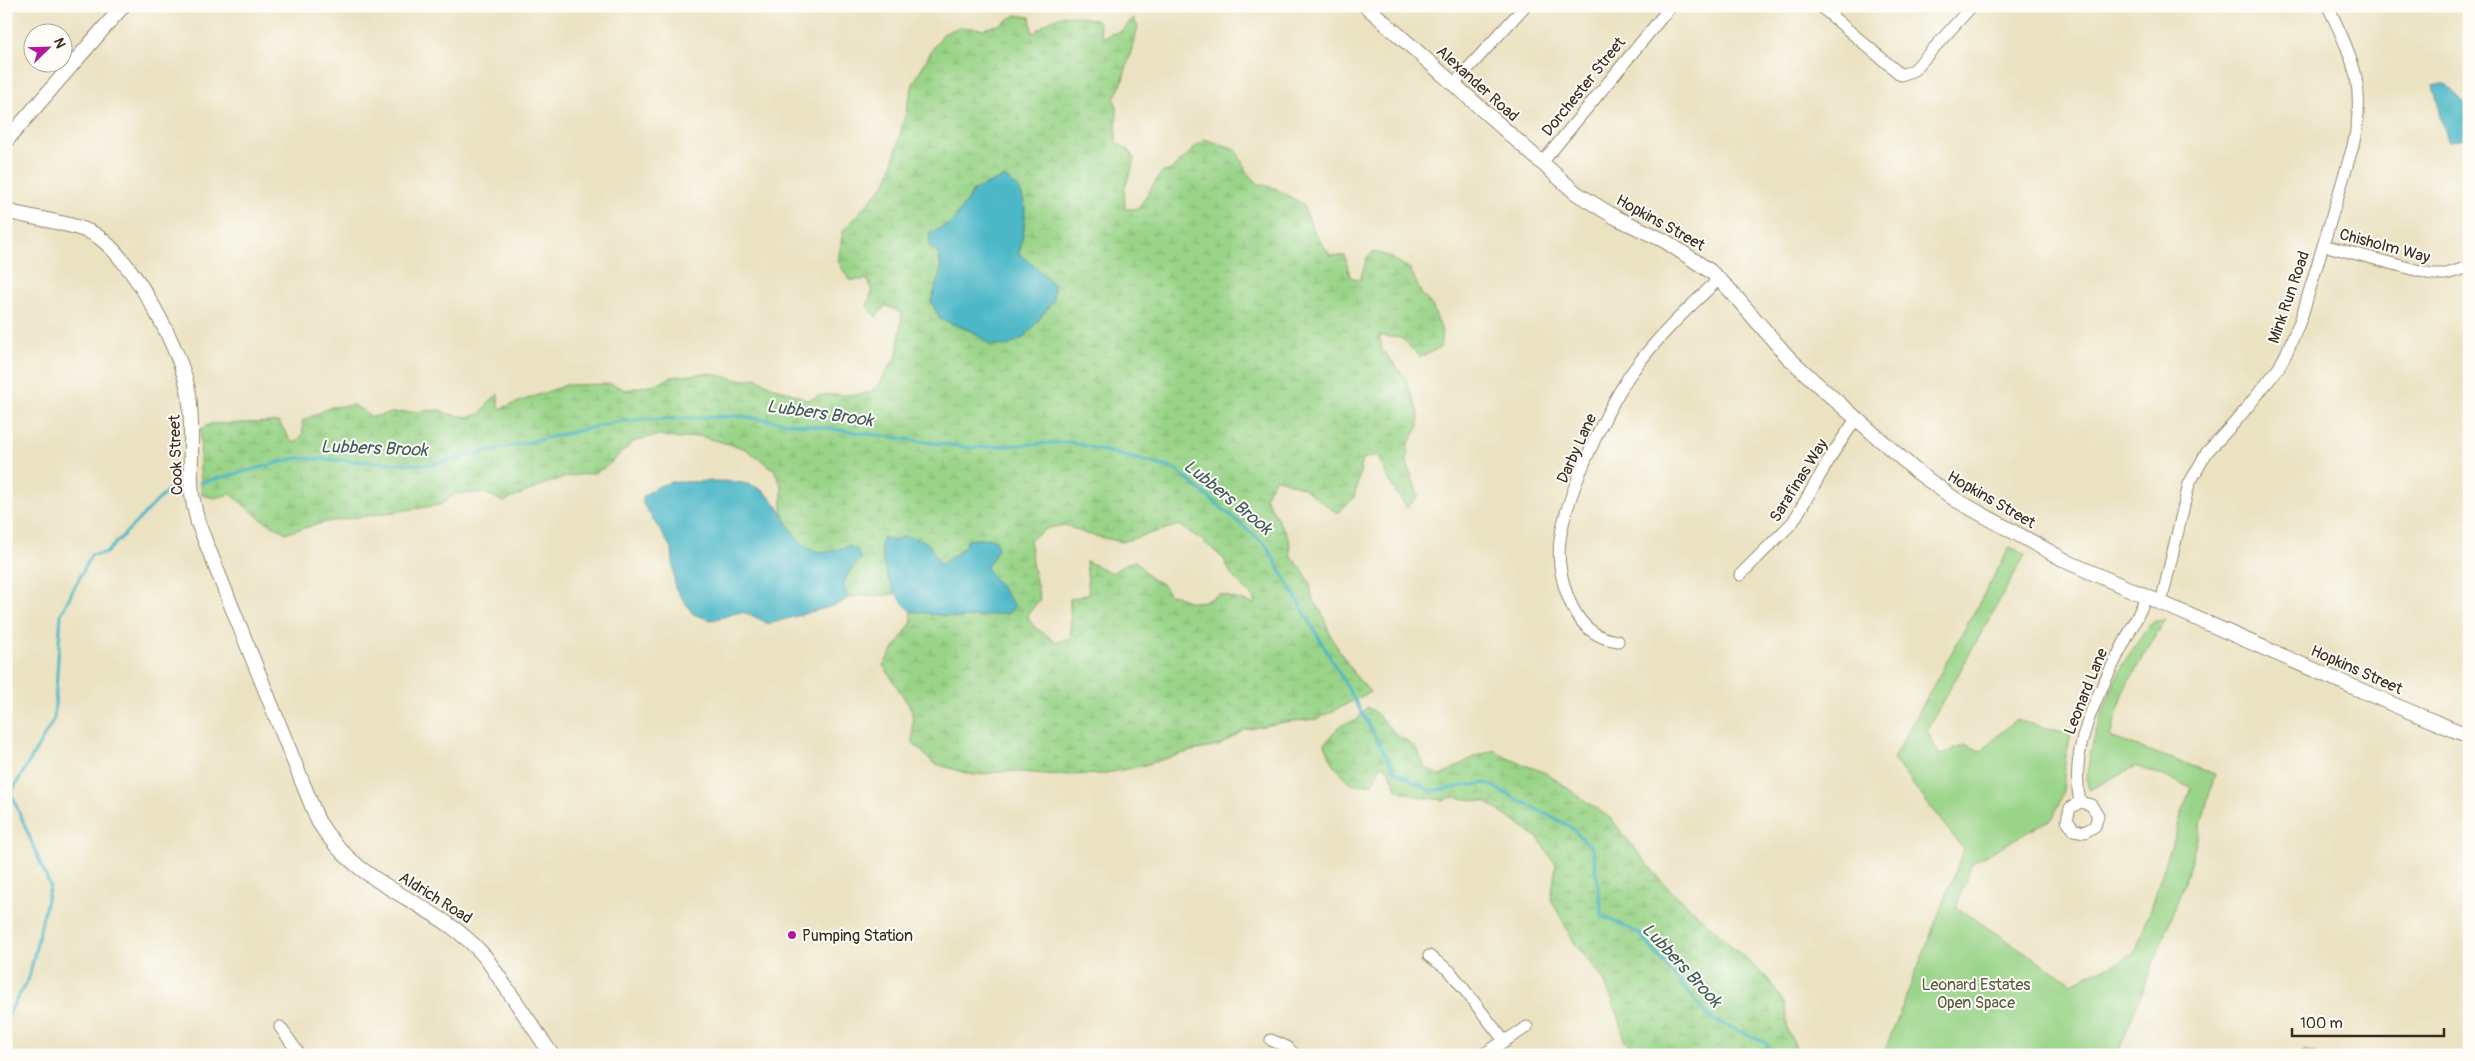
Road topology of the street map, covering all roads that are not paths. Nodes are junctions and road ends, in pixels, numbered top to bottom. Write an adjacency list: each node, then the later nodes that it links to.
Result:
1 (123, 6): 9 (street)
2 (1366, 6): 8 (street, Alexander Road)
3 (1525, 6): 8 (street)
4 (1671, 6): 10 (street, Dorchester Street)
5 (1821, 6): 6 (street)
6 (1972, 6)
7 (2328, 6): 13 (street, Mink Run Road)
8 (1454, 84): 10 (street, Alexander Road)
9 (6, 141)
10 (1541, 164): 11 (street, Alexander Road)
11 (1568, 186): 15 (street, Hopkins Street)
12 (6, 211): 23 (street, Cook Street)
13 (2323, 245): 14 (street, Chisholm Way); 19 (street, Mink Run Road)
14 (2469, 267)
15 (1719, 279): 16 (street, Hopkins Street); 20 (street, Darby Lane)
16 (1856, 419): 17 (street, Sarafinas Way); 18 (street, Hopkins Street)
17 (1740, 576)
18 (2146, 597): 19 (street, Hopkins Street); 22 (street, Leonard Lane)
19 (2161, 603): 21 (street, Hopkins Street)
20 (1618, 642)
21 (2469, 736)
22 (2080, 802)
23 (323, 830): 30 (street, Aldrich Road)
24 (1429, 956): 28 (street)
25 (280, 1027): 29 (street)
26 (1527, 1027): 28 (street)
27 (1271, 1040): 31 (street)
28 (1505, 1042): 32 (street)
29 (300, 1055)
30 (552, 1055)
31 (1295, 1055)
32 (1482, 1055)

